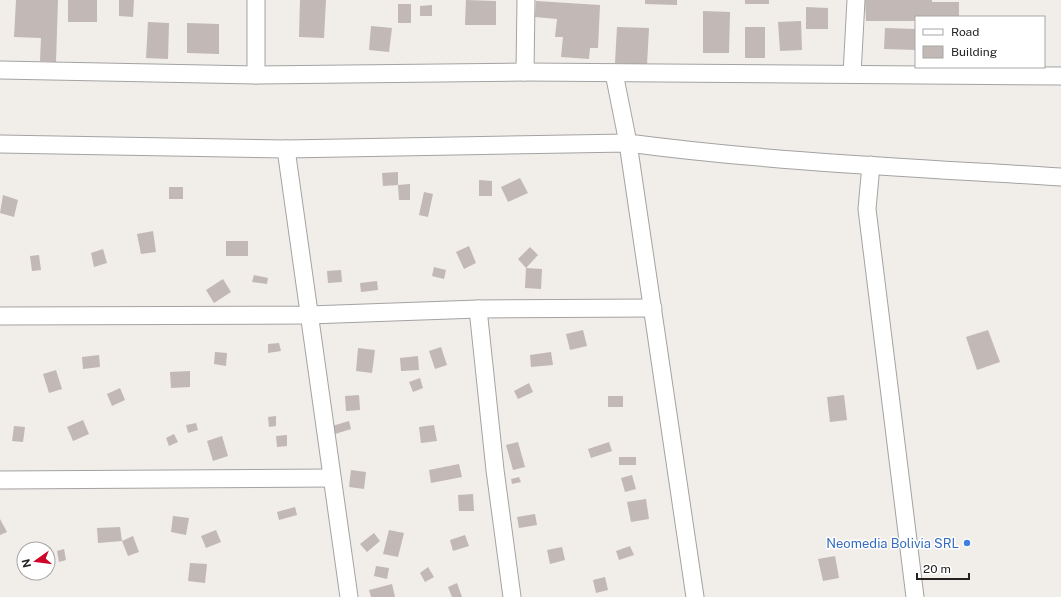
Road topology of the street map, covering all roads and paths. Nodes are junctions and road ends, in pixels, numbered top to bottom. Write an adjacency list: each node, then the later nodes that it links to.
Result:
1 (256, 0): 8 (street)
2 (526, 0): 5 (street)
3 (856, 0): 7 (street)
4 (0, 70): 8 (street)
5 (525, 72): 6 (street); 8 (street)
6 (614, 73): 7 (street); 10 (street)
7 (852, 74): 9 (street)
8 (256, 75)
9 (1061, 76)
10 (628, 143): 12 (street); 13 (street); 15 (street)
11 (0, 144): 12 (street)
12 (286, 149): 18 (street)
13 (871, 165): 14 (street); 24 (street)
14 (1061, 177)
15 (653, 308): 16 (street); 23 (street)
16 (478, 309): 18 (street); 22 (street)
17 (0, 316): 18 (street)
18 (309, 316): 19 (street)
19 (332, 478): 20 (street); 21 (street)
20 (0, 480)
21 (348, 597)
22 (512, 597)
23 (695, 597)
24 (915, 597)

